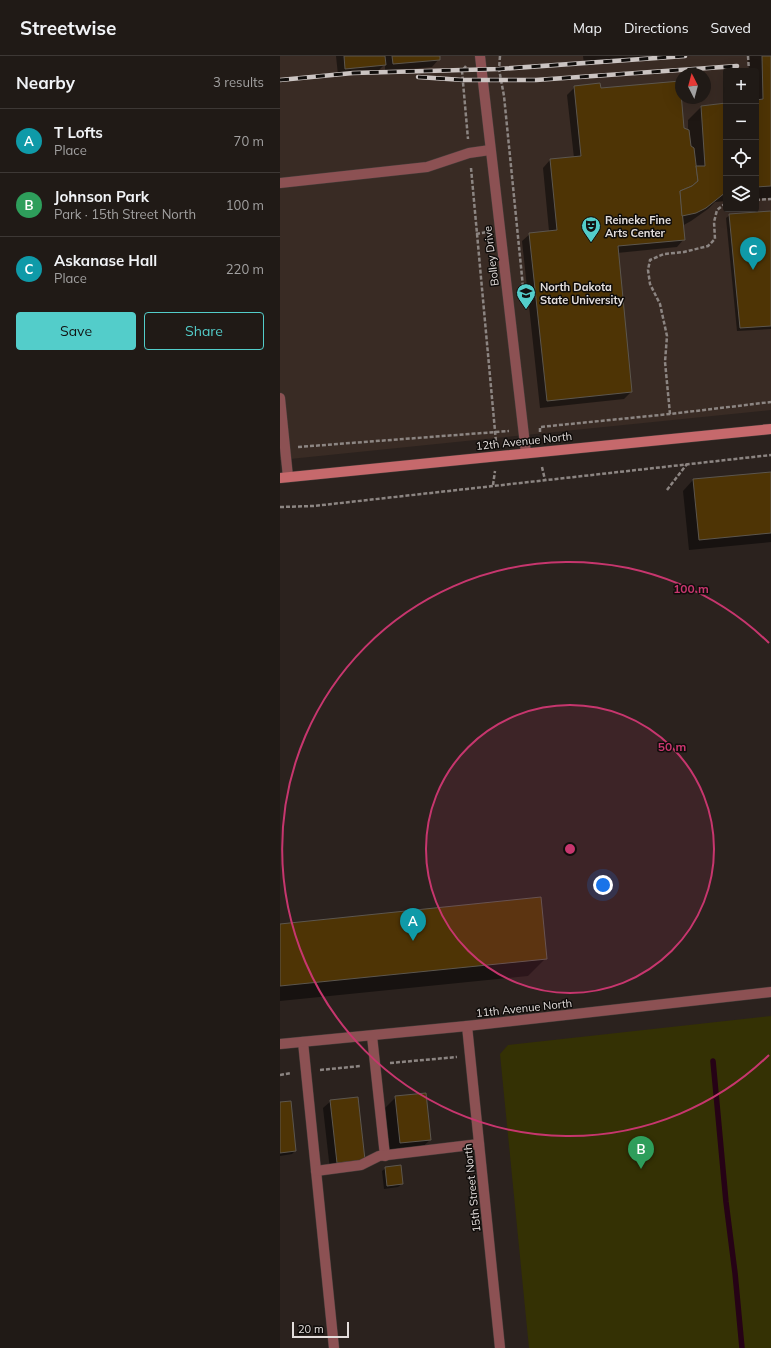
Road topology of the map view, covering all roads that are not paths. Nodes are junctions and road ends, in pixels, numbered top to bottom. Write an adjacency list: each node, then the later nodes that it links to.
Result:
1 (480, 56): 2 (street, Bolley Drive)
2 (490, 150): 3 (street); 6 (street, Bolley Drive)
3 (280, 183)
4 (280, 398): 7 (street)
5 (771, 429): 6 (main road, 12th Avenue North)
6 (526, 453): 7 (main road, 12th Avenue North)
7 (284, 477)
8 (771, 992): 9 (street, 11th Avenue North)
9 (467, 1026): 10 (street, 11th Avenue North); 13 (street, 15th Street North)
10 (372, 1036): 11 (street, 11th Avenue North); 14 (street)
11 (303, 1042): 12 (street, 11th Avenue North); 15 (street)
12 (280, 1044)
13 (479, 1144): 14 (street); 17 (street, 15th Street North)
14 (385, 1156): 15 (street)
15 (316, 1171): 16 (street)
16 (334, 1348)
17 (500, 1348)

